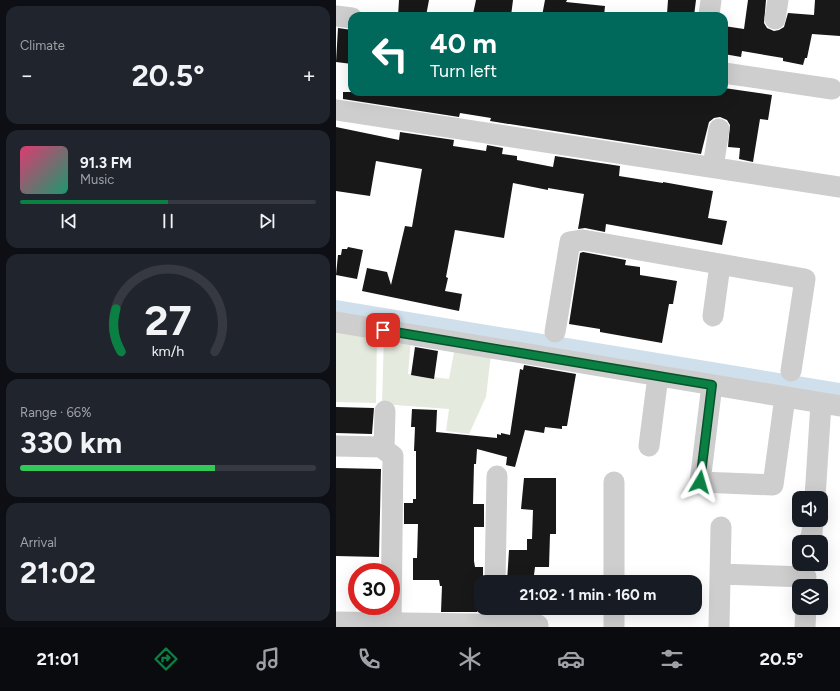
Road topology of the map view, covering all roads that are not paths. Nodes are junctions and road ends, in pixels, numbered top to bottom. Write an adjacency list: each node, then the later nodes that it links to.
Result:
1 (336, 16): 2 (street)
2 (348, 18)
3 (728, 74): 4 (street)
4 (832, 89)
5 (336, 110): 7 (street)
6 (719, 129): 7 (street)
7 (713, 166): 8 (street)
8 (840, 187)
9 (720, 265): 10 (street); 12 (street); 13 (street)
10 (713, 316)
11 (336, 322): 14 (street)
12 (554, 332)
13 (791, 371)
14 (658, 376): 15 (street); 20 (street)
15 (712, 385): 16 (street); 16 (street)
16 (785, 398): 17 (street)
17 (830, 405): 24 (street)
18 (385, 411): 21 (street)
19 (336, 446): 21 (street)
20 (649, 446)
21 (384, 449): 34 (street)
22 (497, 476): 27 (street)
23 (614, 482): 28 (street)
24 (816, 491)
25 (721, 527): 26 (street)
26 (720, 574): 29 (street); 37 (street)
27 (495, 575)
28 (614, 575)
29 (806, 576)
30 (614, 615): 36 (street)
31 (806, 615): 38 (street)
32 (494, 620): 34 (street); 35 (street)
33 (336, 622): 34 (street)
34 (384, 625)
35 (538, 625)
36 (614, 627)
37 (719, 627)
38 (805, 627)

